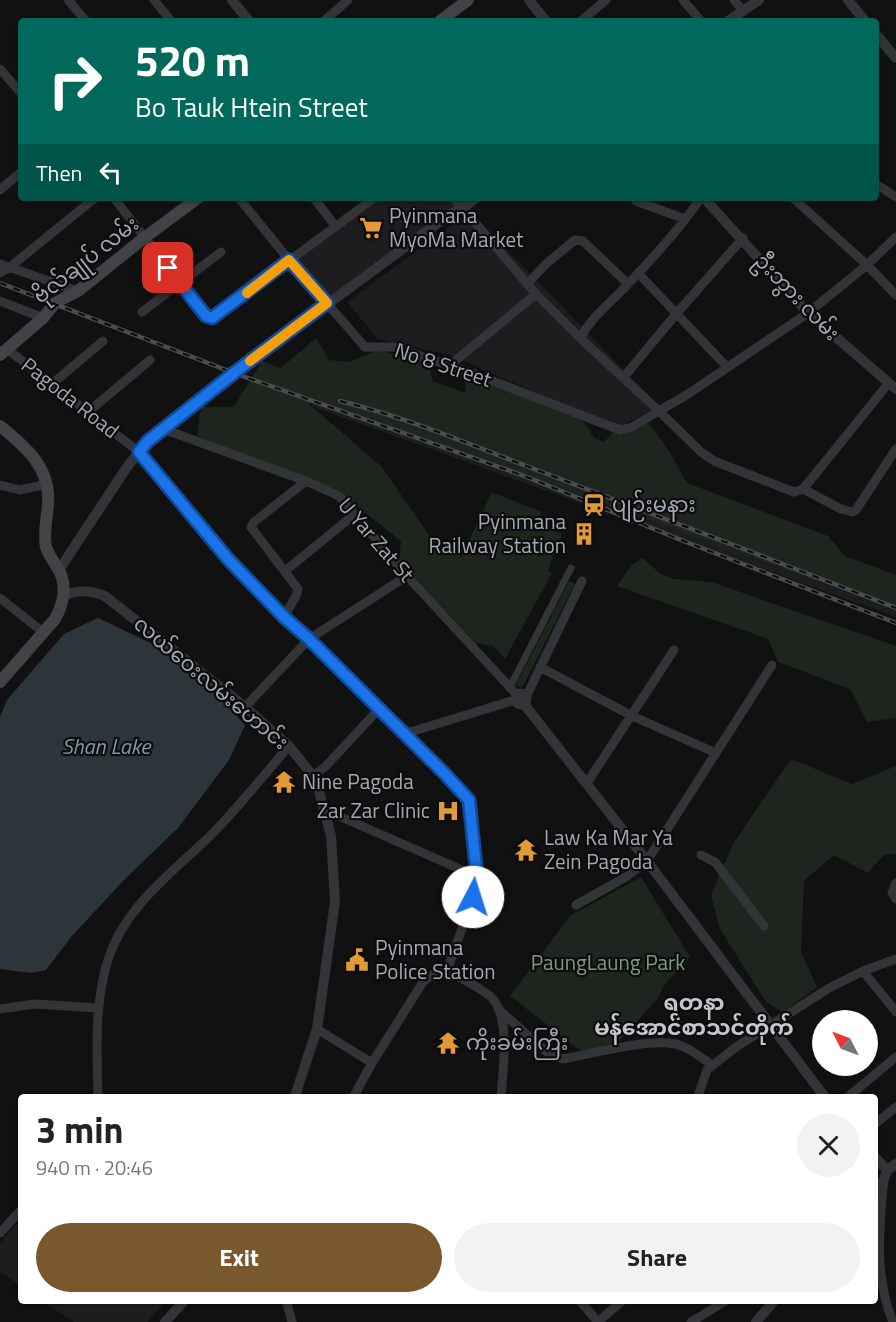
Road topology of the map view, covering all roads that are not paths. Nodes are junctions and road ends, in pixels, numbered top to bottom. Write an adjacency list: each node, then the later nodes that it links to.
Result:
1 (68, 0): 13 (street)
2 (154, 0): 14 (street)
3 (232, 0): 15 (street)
4 (348, 0): 16 (street)
5 (468, 0): 17 (main road)
6 (529, 0): 18 (street)
7 (606, 0): 19 (street)
8 (684, 0): 20 (street)
9 (734, 0): 12 (street)
10 (759, 0): 12 (street)
11 (848, 0): 22 (street)
12 (743, 10): 21 (street)
13 (83, 18)
14 (169, 18)
15 (247, 18)
16 (327, 18)
17 (444, 18)
18 (544, 18)
19 (585, 18)
20 (698, 18)
21 (732, 18)
22 (863, 18)
23 (879, 38): 24 (street)
24 (896, 58)
25 (0, 69): 26 (street)
26 (18, 90)
27 (18, 174): 28 (street)
28 (2, 184)
29 (879, 186): 30 (street)
30 (896, 197)
31 (91, 201): 53 (street)
32 (116, 201): 47 (street)
33 (194, 201): 47 (main road, ဗိုလ်ချုပ် လမ်း)
34 (241, 201): 50 (street, No 8 Street)
35 (316, 201): 45 (street)
36 (370, 201): 45 (street)
37 (457, 201): 43 (street)
38 (472, 201): 43 (street)
39 (636, 201): 44 (street)
40 (700, 201): 44 (street)
41 (706, 201): 48 (street, ဦးဘွား လမ်း)
42 (800, 201): 52 (street)
43 (463, 208): 57 (street); 63 (street)
44 (685, 219): 55 (street)
45 (336, 227): 50 (street)
46 (896, 237): 52 (street, No 8 Street)
47 (144, 238): 56 (street); 59 (main road, ဗိုလ်ချုပ် လမ်း)
48 (742, 238): 65 (street); 66 (street, ဦးဘွား လမ်း)
49 (220, 252): 56 (street)
50 (289, 260): 56 (street); 63 (street, No 8 Street)
51 (0, 264): 53 (street)
52 (867, 265): 61 (street); 66 (street, No 8 Street)
53 (10, 267): 54 (street); 59 (street)
54 (0, 273)
55 (638, 273): 58 (street); 65 (street)
56 (180, 283): 64 (street)
57 (527, 284): 58 (street); 60 (street)
58 (628, 284): 68 (street)
59 (78, 291): 67 (main road, ဗိုလ်ချုပ် လမ်း)
60 (536, 294): 68 (street); 72 (street)
61 (896, 295)
62 (0, 301): 67 (street)
63 (327, 303): 72 (street, No 8 Street); 80 (street)
64 (142, 312)
65 (677, 313): 73 (street); 74 (street)
66 (808, 314): 73 (street, No 8 Street); 76 (street, ဦးဘွား လမ်း)
67 (43, 318): 70 (main road, ဗိုလ်ချုပ် လမ်း)
68 (580, 338): 74 (street)
69 (104, 341): 75 (street)
70 (3, 352): 75 (street, Pagoda Road)
71 (150, 360): 78 (street)
72 (450, 365): 77 (street, No 8 Street)
73 (728, 367): 77 (street, No 8 Street)
74 (623, 378): 77 (street)
75 (52, 384): 78 (street, Pagoda Road)
76 (892, 386): 86 (street)
77 (659, 411): 86 (street)
78 (88, 412): 82 (street, Pagoda Road)
79 (0, 426): 84 (main road)
80 (163, 429): 82 (street); 83 (street, U Yar Zat St)
81 (896, 449): 86 (street)
82 (139, 452): 89 (street); 95 (street, Pagoda Road)
83 (306, 481): 87 (street, U Yar Zat St); 90 (street)
84 (48, 484): 85 (street); 89 (main road)
85 (0, 485)
86 (803, 489)
87 (355, 514): 90 (street); 91 (street, U Yar Zat St)
88 (571, 568): 102 (street)
89 (59, 570): 93 (main road)
90 (285, 571): 95 (street)
91 (407, 576): 97 (street); 102 (street, U Yar Zat St)
92 (582, 581): 100 (street)
93 (64, 595): 96 (main road); 103 (street, လယ်ဝေးလမ်းဟောင်း)
94 (0, 598): 96 (street)
95 (284, 617): 97 (street, Pagoda Road)
96 (44, 633): 101 (main road)
97 (309, 639): 103 (street); 104 (street, Pagoda Road)
98 (674, 650): 105 (street)
99 (772, 665): 108 (street)
100 (540, 667): 102 (street); 105 (street)
101 (0, 681)
102 (518, 697): 106 (street); 110 (street)
103 (245, 707): 107 (street, လယ်ဝေးလမ်းဟောင်း)
104 (378, 710): 106 (street, Pagoda Road); 109 (street)
105 (632, 716): 108 (street); 110 (street)
106 (404, 734): 114 (street, Pagoda Road)
107 (290, 746): 109 (street, လယ်ဝေးလမ်းဟောင်း); 122 (street)
108 (716, 753): 113 (street)
109 (313, 776): 111 (street, လယ်ဝေးလမ်းဟောင်း)
110 (587, 783): 113 (street)
111 (325, 810): 114 (street); 127 (street, လယ်ဝေးလမ်းဟောင်း)
112 (701, 855): 118 (street)
113 (647, 861): 117 (street); 126 (street)
114 (477, 876): 120 (street, Pagoda Road)
115 (896, 883): 116 (street)
116 (896, 899)
117 (576, 905)
118 (764, 926)
119 (896, 959): 121 (street)
120 (447, 970): 124 (street); 129 (street)
121 (863, 972): 125 (street); 126 (street)
122 (98, 1008): 123 (street); 131 (street)
123 (0, 1009)
124 (498, 1009): 130 (street); 134 (street)
125 (896, 1012)
126 (770, 1024): 130 (street); 136 (street)
127 (317, 1029): 129 (street); 132 (street, လယ်ဝေးလမ်းဟောင်း)
128 (896, 1057): 137 (street)
129 (372, 1063): 133 (street)
130 (712, 1065): 135 (street)
131 (98, 1094)
132 (296, 1094)
133 (355, 1094)
134 (501, 1094)
135 (699, 1094)
136 (822, 1094)
137 (851, 1094)
138 (896, 1107): 139 (street)
139 (878, 1122)
140 (878, 1160): 141 (street)
141 (889, 1171): 142 (street); 155 (street)
142 (878, 1184)
143 (18, 1213): 144 (street)
144 (0, 1233)
145 (181, 1304): 152 (street)
146 (286, 1304): 153 (street)
147 (582, 1304): 148 (street)
148 (618, 1304)
149 (720, 1304): 154 (street)
150 (772, 1304): 151 (street)
151 (761, 1320)
152 (165, 1322)
153 (292, 1322)
154 (691, 1322)
155 (893, 1322)

